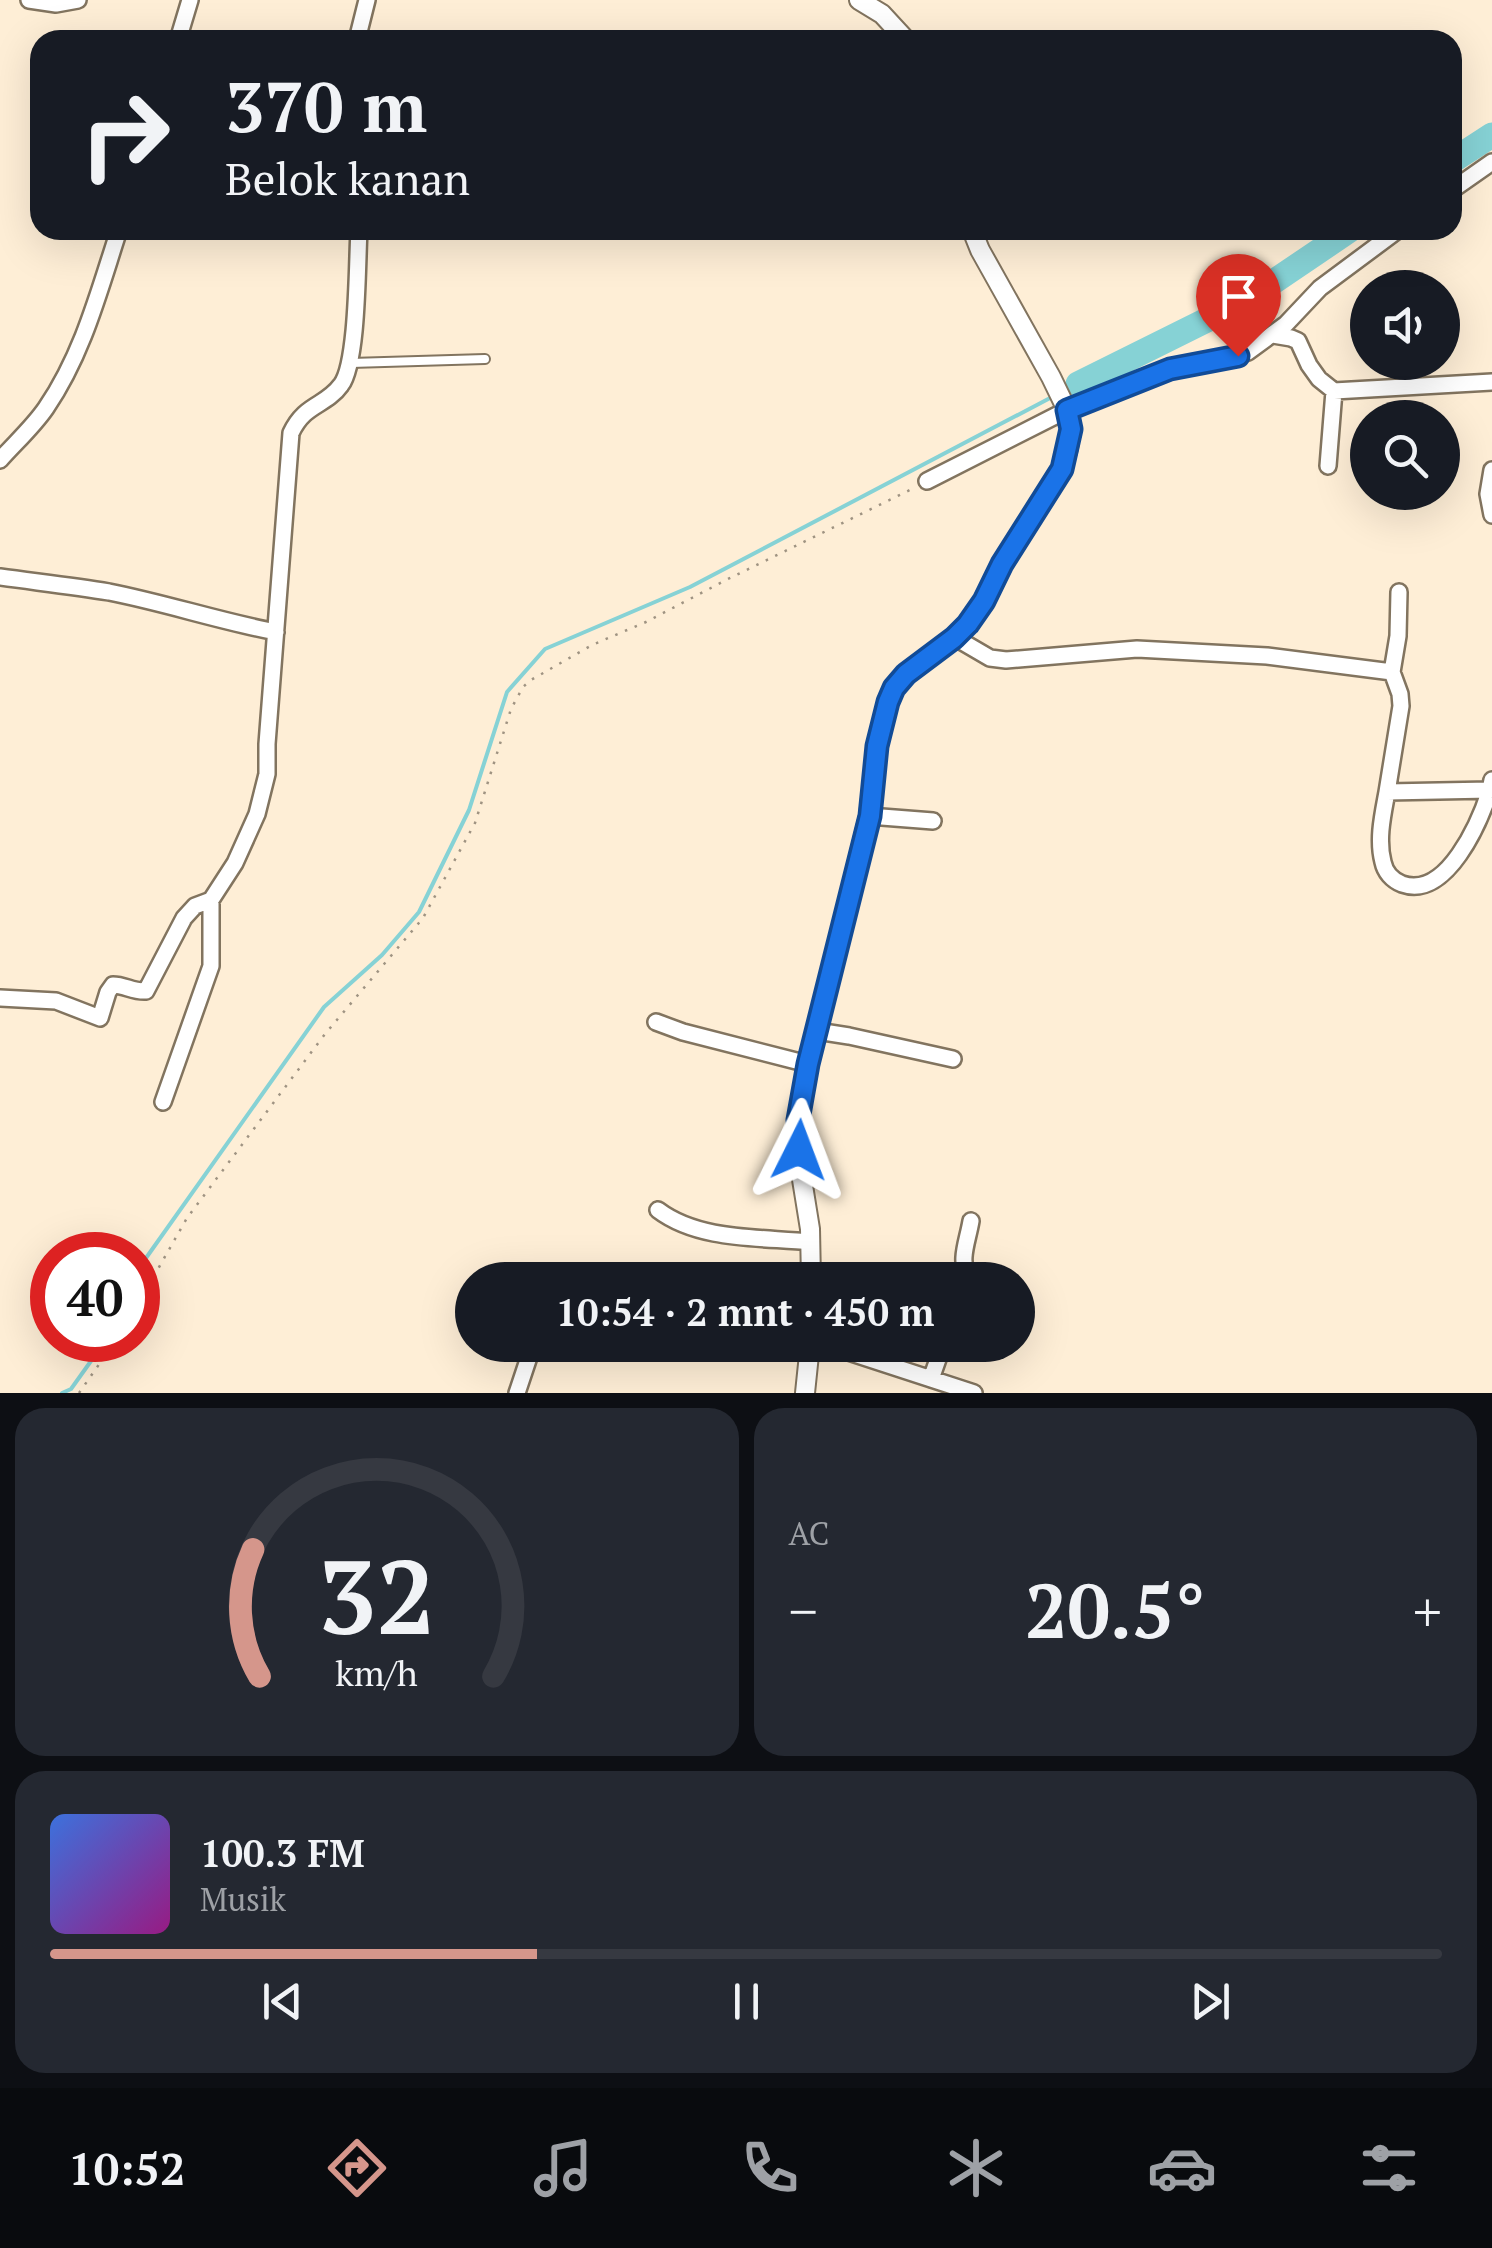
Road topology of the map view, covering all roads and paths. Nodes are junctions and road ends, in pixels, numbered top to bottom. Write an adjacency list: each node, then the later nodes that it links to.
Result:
1 (29, 0): 2 (street)
2 (78, 0)
3 (190, 0): 6 (street)
4 (366, 0): 7 (street)
5 (859, 0): 8 (street)
6 (181, 30)
7 (359, 30)
8 (897, 30)
9 (1492, 162): 10 (street)
10 (1462, 183)
11 (116, 240): 21 (street)
12 (358, 240): 17 (street)
13 (976, 240): 20 (street)
14 (1385, 240): 15 (street)
15 (1273, 335): 19 (street); 20 (street)
16 (485, 360): 17 (lane)
17 (351, 363): 28 (street)
18 (1492, 382): 19 (street)
19 (1334, 391): 22 (street)
20 (1067, 410): 24 (street); 29 (street)
21 (0, 460)
22 (1328, 466)
23 (1492, 470): 25 (street)
24 (928, 481): 47 (path)
25 (1492, 515)
26 (0, 577): 28 (street)
27 (1399, 592): 30 (street)
28 (276, 632): 35 (street)
29 (954, 638): 30 (street); 33 (street)
30 (1392, 672): 32 (street)
31 (1491, 785): 32 (street); 32 (street)
32 (1387, 792)
33 (870, 816): 34 (street); 38 (street)
34 (934, 821)
35 (211, 900): 36 (street); 41 (street)
36 (0, 998)
37 (656, 1022): 40 (street)
38 (817, 1031): 39 (street); 40 (street)
39 (954, 1059)
40 (808, 1064): 44 (street)
41 (162, 1102)
42 (658, 1210): 44 (street)
43 (971, 1221): 46 (street)
44 (810, 1242): 45 (street)
45 (811, 1262)
46 (962, 1262)
47 (160, 1265)
48 (102, 1362): 54 (path)
49 (527, 1362): 55 (street)
50 (808, 1362): 56 (street)
51 (880, 1362): 53 (street)
52 (938, 1362): 53 (street)
53 (931, 1379): 57 (street)
54 (79, 1393)
55 (517, 1393)
56 (805, 1393)
57 (974, 1393)

